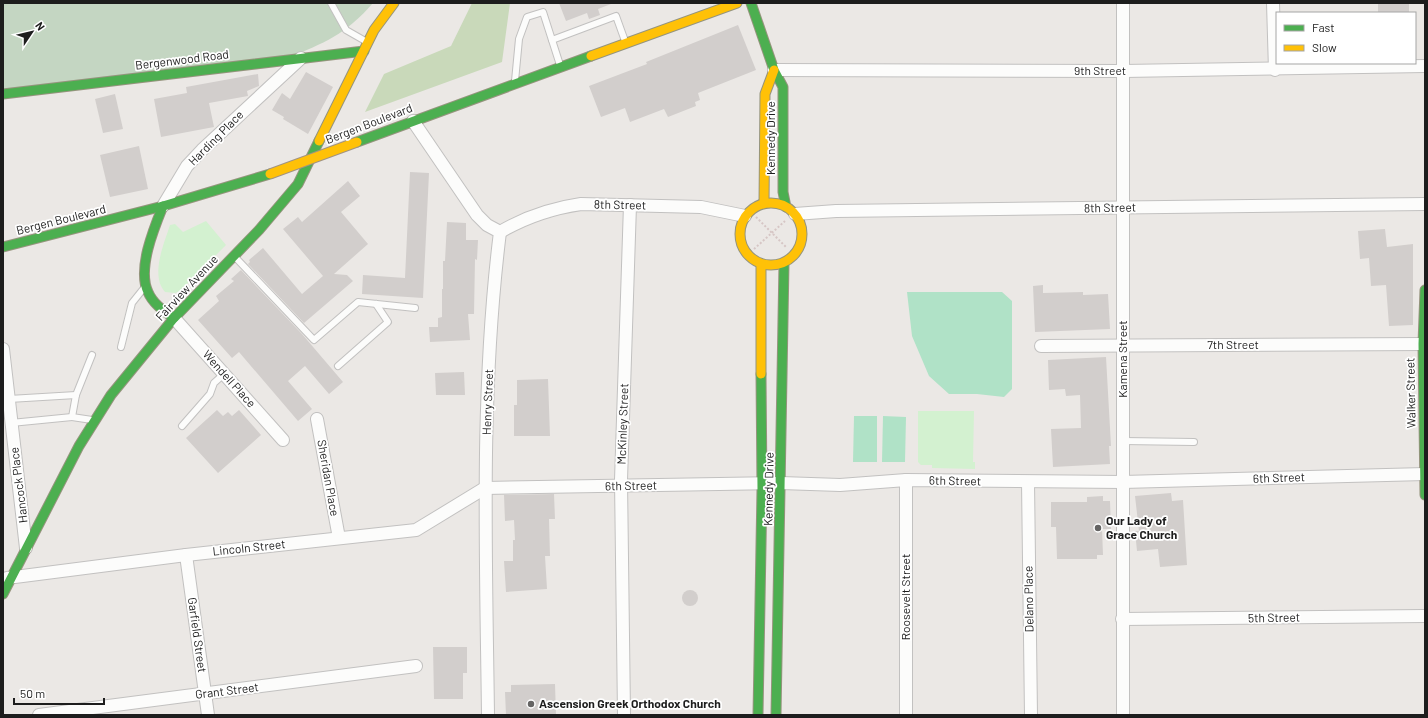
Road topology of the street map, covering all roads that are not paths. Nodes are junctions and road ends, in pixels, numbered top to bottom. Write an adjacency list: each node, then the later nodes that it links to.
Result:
1 (331, 3): 9 (lane)
2 (394, 3): 9 (street, Fairview Avenue)
3 (737, 3): 8 (street, Bergen Boulevard)
4 (751, 3): 13 (street, Kennedy Drive)
5 (1123, 3): 15 (street, Kamena Street)
6 (1273, 3): 14 (street)
7 (552, 40): 8 (lane); 12 (lane); 16 (lane)
8 (626, 43): 12 (street, Bergen Boulevard)
9 (366, 47): 10 (street, Bergenwood Road); 28 (street, Fairview Avenue)
10 (302, 58): 17 (street, Bergenwood Road); 22 (street, Harding Place)
11 (1425, 66): 14 (street, 9th Street)
12 (561, 67): 16 (street, Bergen Boulevard)
13 (774, 70): 15 (street, 9th Street); 19 (street, Kennedy Drive); 24 (street, Kennedy Drive)
14 (1275, 70): 15 (street, 9th Street)
15 (1124, 71): 23 (street, Kamena Street)
16 (514, 84): 18 (street, Bergen Boulevard)
17 (3, 94)
18 (413, 121): 22 (street, Bergen Boulevard, bridge); 26 (street)
19 (764, 203): 24 (street); 25 (street)
20 (1425, 204): 23 (street, 8th Street)
21 (630, 205): 25 (street, 8th Street); 26 (street, 8th Street); 60 (street, McKinley Street)
22 (163, 206): 27 (street, Bergen Boulevard); 31 (street, Harding Place)
23 (1123, 207): 24 (street, 8th Street); 38 (street, Kamena Street)
24 (790, 213): 29 (street, Kennedy Drive)
25 (750, 216): 30 (street)
26 (500, 232): 61 (street, Henry Street)
27 (3, 247)
28 (234, 256): 33 (lane); 35 (street, Fairview Avenue)
29 (784, 263): 30 (street); 58 (street, Kennedy Drive)
30 (761, 264): 59 (street, Kennedy Drive)
31 (146, 287): 35 (street, Harding Place); 39 (lane)
32 (1425, 290): 36 (street, Walker Street)
33 (376, 304): 34 (lane); 42 (lane)
34 (415, 308)
35 (174, 318): 43 (street, Wendell Place); 48 (street, Fairview Avenue)
36 (1424, 344): 38 (street, 7th Street); 54 (street, Walker Street)
37 (1041, 346): 38 (street, 7th Street)
38 (1124, 346): 52 (street, Kamena Street)
39 (121, 347)
40 (3, 349): 45 (street, Hancock Place)
41 (92, 355): 44 (lane)
42 (338, 366)
43 (224, 373): 50 (lane); 51 (street, Wendell Place)
44 (76, 395): 45 (lane); 46 (lane)
45 (9, 399): 49 (street, Hancock Place)
46 (72, 416): 48 (lane); 49 (lane)
47 (317, 419): 63 (street, Sheridan Place)
48 (94, 420): 64 (street, Fairview Avenue)
49 (11, 423): 64 (street, Hancock Place)
50 (182, 426)
51 (283, 440)
52 (1123, 441): 53 (lane); 57 (street, Kamena Street)
53 (1194, 442)
54 (1425, 474): 57 (street, 6th Street); 62 (street, Walker Street)
55 (906, 480): 56 (street, 6th Street); 58 (street, 6th Street); 82 (street, Roosevelt Street)
56 (1028, 482): 57 (street, 6th Street); 83 (street, Delano Place)
57 (1123, 482): 71 (street, Kamena Street)
58 (781, 483): 59 (street, 6th Street); 68 (street, Kennedy Drive)
59 (762, 484): 60 (street, 6th Street); 67 (street, Kennedy Drive)
60 (621, 486): 61 (street, 6th Street); 79 (street, McKinley Street)
61 (485, 488): 63 (street, Lincoln Street); 78 (street, Henry Street)
62 (1425, 495)
63 (339, 538): 65 (street, Lincoln Street)
64 (26, 550): 66 (street, Fairview Avenue)
65 (186, 555): 66 (street, Lincoln Street); 75 (street, Garfield Street)
66 (7, 578): 69 (street, Fairview Avenue)
67 (760, 590): 68 (street); 74 (street, Kennedy Drive)
68 (779, 590): 73 (street, Kennedy Drive)
69 (3, 594)
70 (1425, 616): 71 (street, 5th Street)
71 (1122, 619): 84 (street, Kamena Street)
72 (416, 666): 75 (street, Grant Street)
73 (777, 670): 74 (street); 81 (street, Kennedy Drive)
74 (759, 672): 80 (street, Kennedy Drive)
75 (205, 694): 76 (street, Grant Street); 77 (street, Garfield Street)
76 (39, 715)
77 (208, 715)
78 (488, 715)
79 (624, 715)
80 (758, 715)
81 (776, 715)
82 (906, 715)
83 (1031, 715)
84 (1123, 715)

